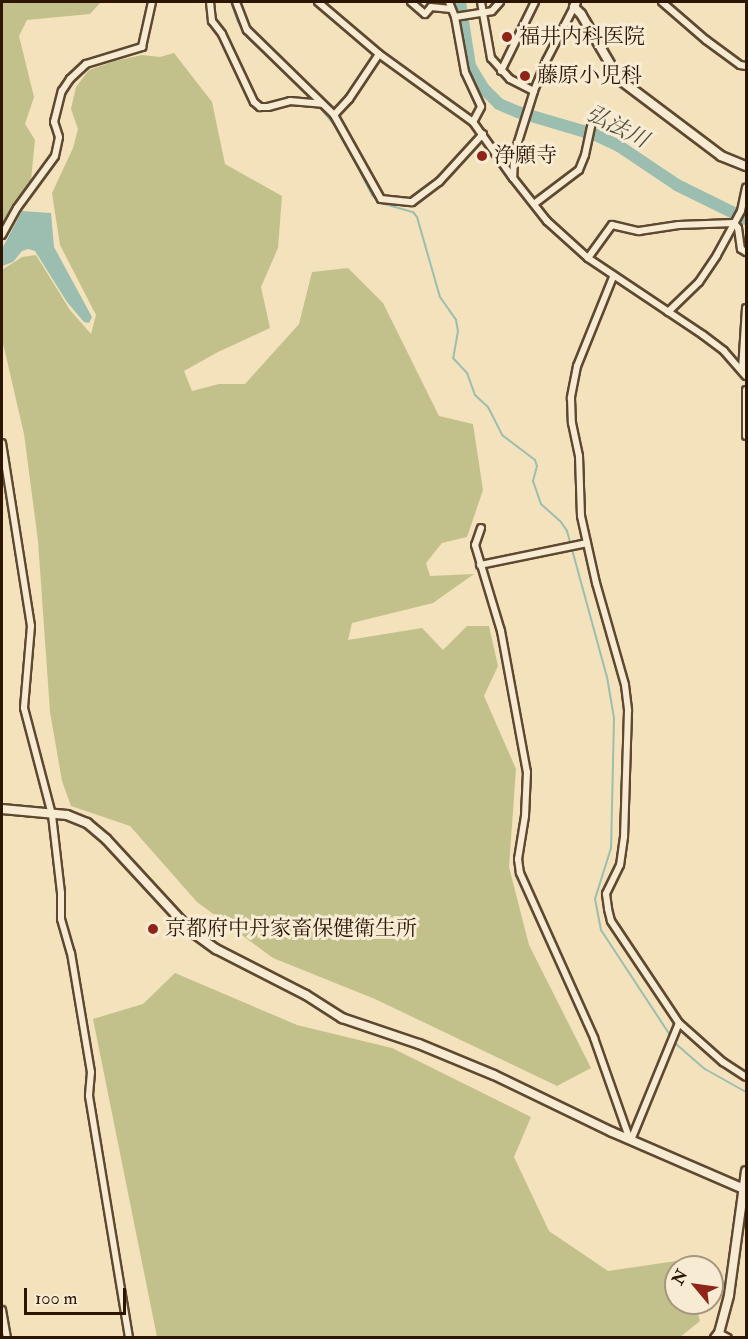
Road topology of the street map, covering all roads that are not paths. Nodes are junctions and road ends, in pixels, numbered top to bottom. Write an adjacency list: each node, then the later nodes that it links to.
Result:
1 (152, 2): 29 (street)
2 (210, 2): 19 (street)
3 (236, 2): 19 (street)
4 (320, 2): 15 (street)
5 (411, 2): 12 (street)
6 (449, 2): 12 (street)
7 (481, 2): 13 (street)
8 (500, 2): 13 (street)
9 (535, 2): 17 (street)
10 (662, 2): 16 (street)
11 (575, 4): 18 (street); 24 (street)
12 (451, 9): 14 (street)
13 (483, 12): 14 (street); 17 (street)
14 (455, 17): 21 (street)
15 (380, 54): 20 (street); 21 (street)
16 (747, 66)
17 (501, 71): 18 (street)
18 (534, 91): 25 (street)
19 (322, 104): 20 (street)
20 (334, 115): 23 (street)
21 (473, 122): 23 (street)
22 (591, 126): 27 (street)
23 (483, 134): 25 (street)
24 (747, 166)
25 (513, 178): 27 (street)
26 (747, 188): 28 (street)
27 (534, 204): 32 (street)
28 (735, 221): 30 (street); 32 (street); 35 (street)
29 (2, 235)
30 (744, 250): 31 (street)
31 (747, 257)
32 (588, 258): 33 (street)
33 (613, 277): 35 (street); 41 (street)
34 (747, 308): 36 (street)
35 (668, 312): 36 (street)
36 (744, 373)
37 (747, 390): 38 (street)
38 (747, 436)
39 (2, 443): 44 (street)
40 (481, 528): 42 (street)
41 (587, 543): 42 (street); 45 (street)
42 (480, 565): 47 (street)
43 (2, 809): 44 (street)
44 (52, 815): 47 (street); 53 (street)
45 (679, 1023): 46 (street); 47 (street)
46 (747, 1077)
47 (630, 1140): 49 (street)
48 (747, 1171): 49 (street)
49 (744, 1190): 51 (street)
50 (2, 1310): 52 (street)
51 (717, 1335): 54 (street)
52 (7, 1338)
53 (129, 1338)
54 (728, 1338)

